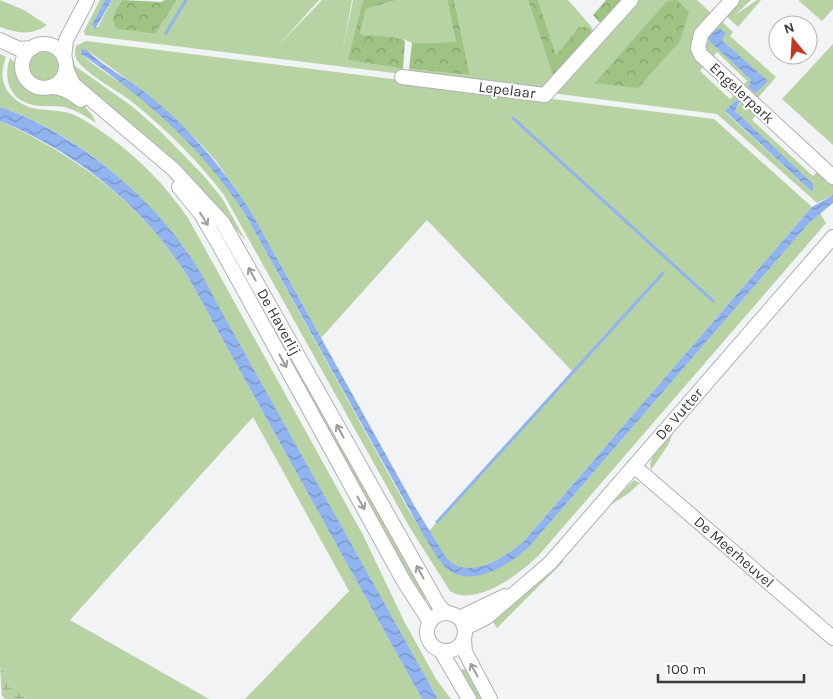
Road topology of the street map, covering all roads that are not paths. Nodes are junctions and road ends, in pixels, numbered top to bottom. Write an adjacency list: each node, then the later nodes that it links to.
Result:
1 (82, 0): 6 (street)
2 (87, 0): 8 (street)
3 (631, 0): 10 (street, Lepelaar)
4 (732, 0): 12 (street, Engelerpark)
5 (0, 40): 6 (street)
6 (39, 46): 8 (street); 9 (street)
7 (0, 50): 9 (street)
8 (65, 63): 11 (street); 16 (street, De Haverlij, one-way to 8)
9 (22, 68): 11 (street)
10 (402, 77)
11 (50, 87): 15 (street, De Haverlij, one-way to 15)
12 (833, 177)
13 (833, 237): 14 (street, De Vutter)
14 (634, 466): 16 (street, De Vutter); 17 (street, De Meerheuvel)
15 (430, 622): 16 (street); 18 (street)
16 (459, 625): 18 (street); 20 (street, De Haverlij, one-way to 16)
17 (831, 632)
18 (441, 651): 19 (street)
19 (468, 699)
20 (490, 699)

